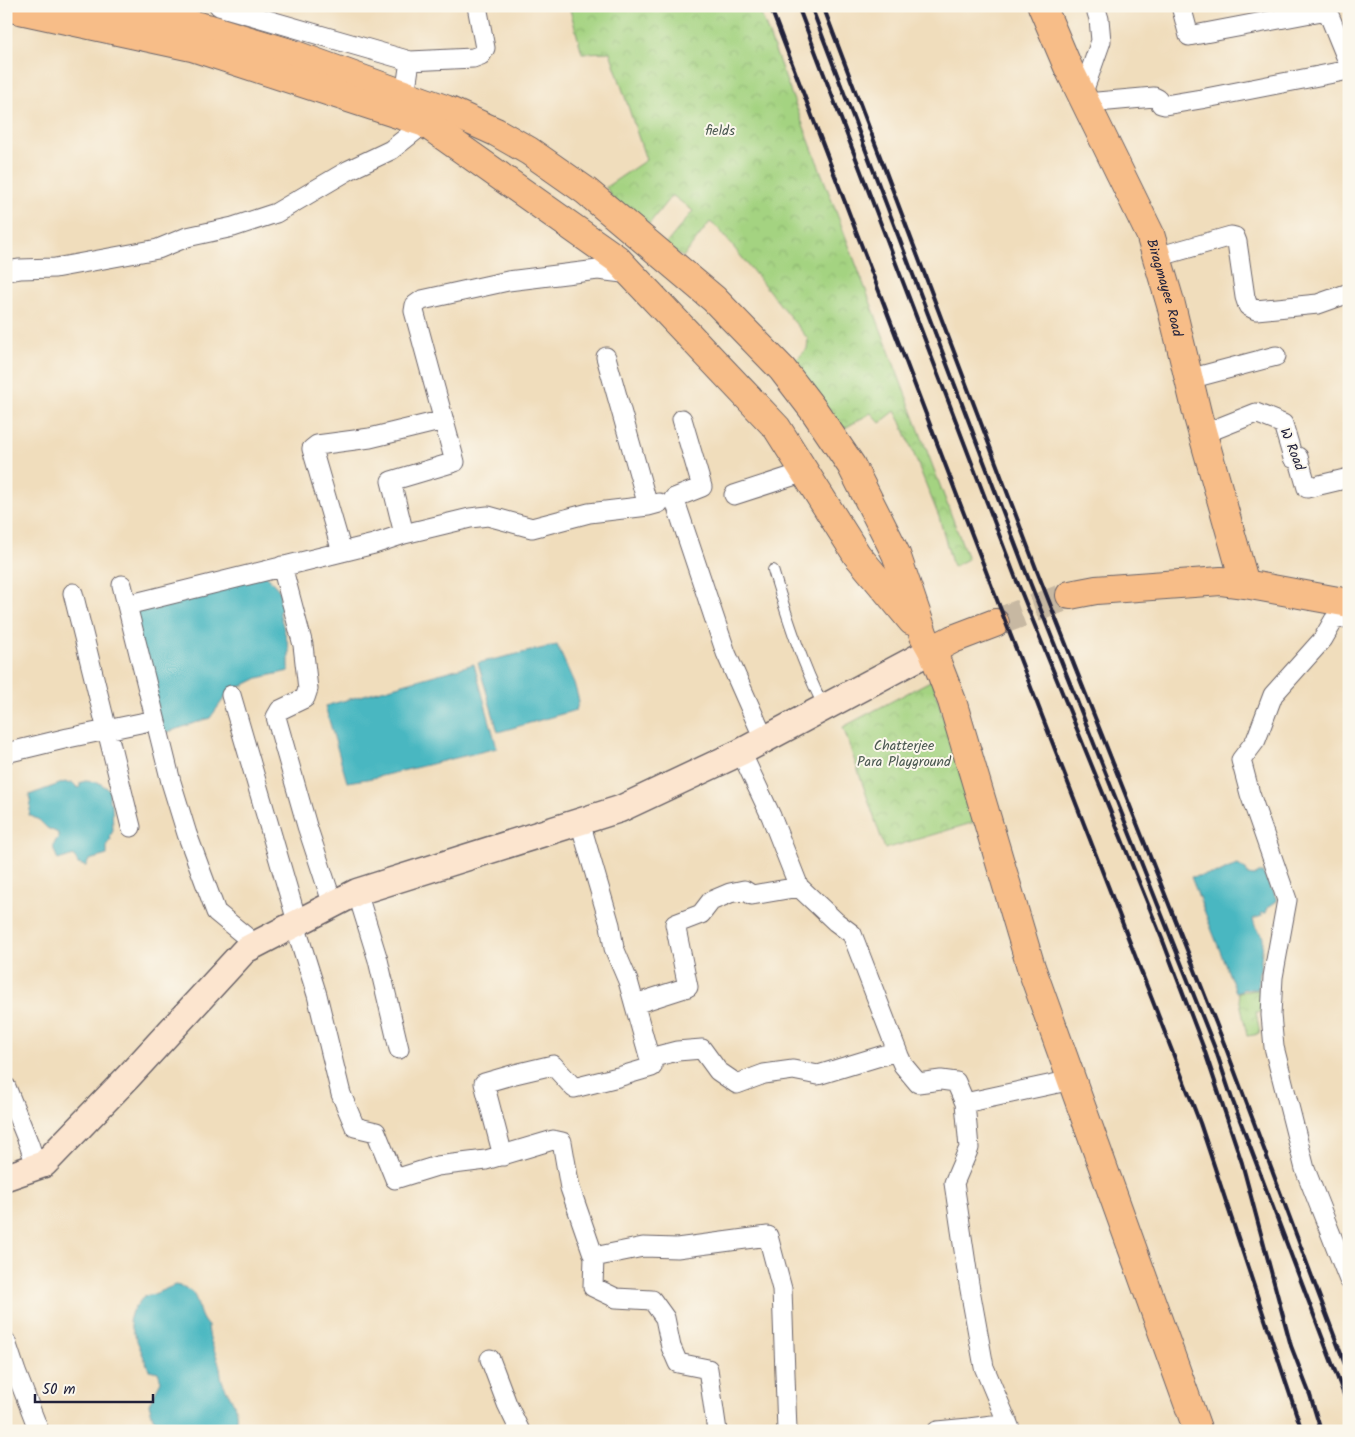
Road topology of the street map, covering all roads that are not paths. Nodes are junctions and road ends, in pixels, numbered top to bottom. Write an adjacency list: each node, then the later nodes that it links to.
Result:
1 (6, 6): 14 (main road)
2 (99, 6): 12 (main road)
3 (219, 6): 9 (street)
4 (477, 6): 9 (street)
5 (1042, 6): 13 (main road, Biragmayee Road)
6 (1096, 6): 13 (street)
7 (1181, 6): 8 (street)
8 (1327, 8): 10 (street)
9 (410, 61): 12 (street)
10 (1349, 64)
11 (1349, 70): 13 (street)
12 (405, 95): 42 (main road)
13 (1084, 99): 15 (main road, Biragmayee Road)
14 (424, 123): 16 (street); 17 (main road)
15 (1157, 257): 18 (street); 21 (main road, Biragmayee Road)
16 (6, 271)
17 (631, 274): 23 (street); 25 (main road)
18 (1349, 293)
19 (1276, 356): 21 (street)
20 (606, 357): 29 (street)
21 (1189, 379): 24 (main road, Biragmayee Road)
22 (682, 419): 28 (street)
23 (444, 420): 30 (street); 31 (street)
24 (1203, 434): 26 (street, W Road); 34 (main road, Biragmayee Road)
25 (805, 472): 27 (street); 42 (main road)
26 (1349, 478)
27 (734, 495)
28 (674, 498): 29 (street); 47 (street)
29 (648, 506): 30 (street)
30 (404, 534): 31 (street)
31 (342, 552): 32 (street)
32 (282, 566): 39 (street); 54 (street)
33 (773, 570): 44 (lane)
34 (1245, 584): 37 (main road); 38 (main road)
35 (122, 585): 39 (street)
36 (72, 593): 46 (street)
37 (1070, 595)
38 (1349, 603)
39 (127, 604): 45 (street)
40 (1349, 616): 68 (street)
41 (995, 623): 42 (main road)
42 (928, 643): 44 (main road); 61 (main road)
43 (231, 695): 55 (street)
44 (825, 708): 47 (main road)
45 (155, 720): 46 (street); 56 (street)
46 (108, 730): 49 (street); 51 (street)
47 (764, 739): 48 (main road)
48 (741, 752): 50 (main road); 52 (street)
49 (6, 753)
50 (580, 822): 53 (main road); 57 (street)
51 (131, 827)
52 (799, 887): 57 (street); 59 (street)
53 (357, 892): 54 (main road); 58 (street)
54 (333, 905): 55 (main road)
55 (302, 920): 56 (main road); 64 (street)
56 (256, 944): 65 (main road)
57 (635, 1004): 60 (street)
58 (399, 1049)
59 (897, 1051): 60 (street); 63 (street)
60 (650, 1058): 64 (street)
61 (1072, 1080): 63 (street); 77 (main road)
62 (6, 1088): 65 (street)
63 (965, 1103): 71 (street)
64 (503, 1156): 67 (street)
65 (36, 1166): 66 (main road)
66 (6, 1177)
67 (594, 1257): 72 (street); 75 (street)
68 (1349, 1280)
69 (6, 1342): 73 (street)
70 (490, 1359): 74 (street)
71 (1010, 1427): 76 (street)
72 (719, 1430)
73 (39, 1431)
74 (520, 1431)
75 (787, 1431)
76 (937, 1431)
77 (1198, 1431)

